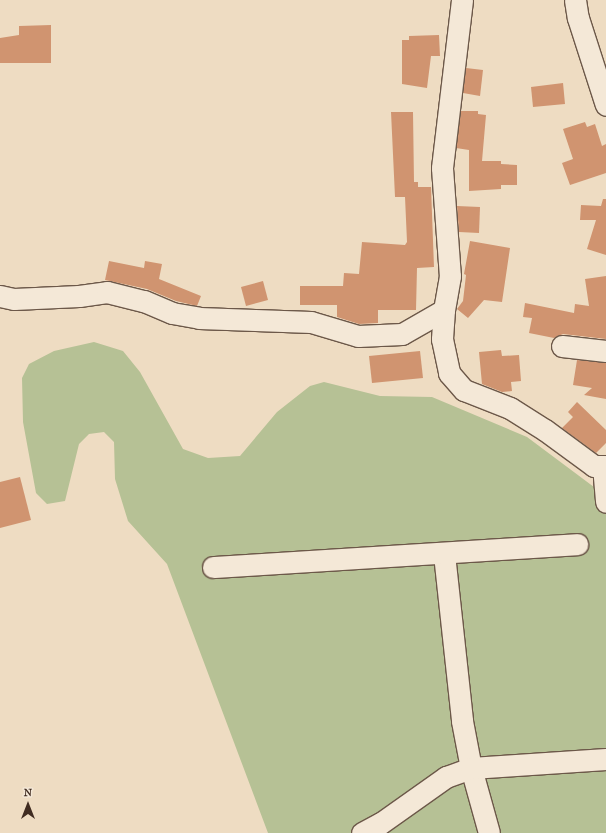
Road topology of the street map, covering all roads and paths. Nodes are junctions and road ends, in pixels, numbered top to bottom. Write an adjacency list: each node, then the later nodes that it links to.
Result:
1 (462, 0): 5 (street)
2 (575, 0): 3 (street)
3 (606, 105)
4 (0, 296): 5 (street)
5 (444, 310): 8 (street)
6 (562, 346): 7 (street)
7 (606, 351)
8 (604, 466): 9 (street)
9 (606, 502)
10 (577, 544): 11 (street)
11 (444, 554): 12 (street); 14 (street)
12 (214, 567)
13 (606, 759): 14 (street)
14 (471, 768): 15 (street); 16 (street)
15 (362, 833)
16 (489, 833)

